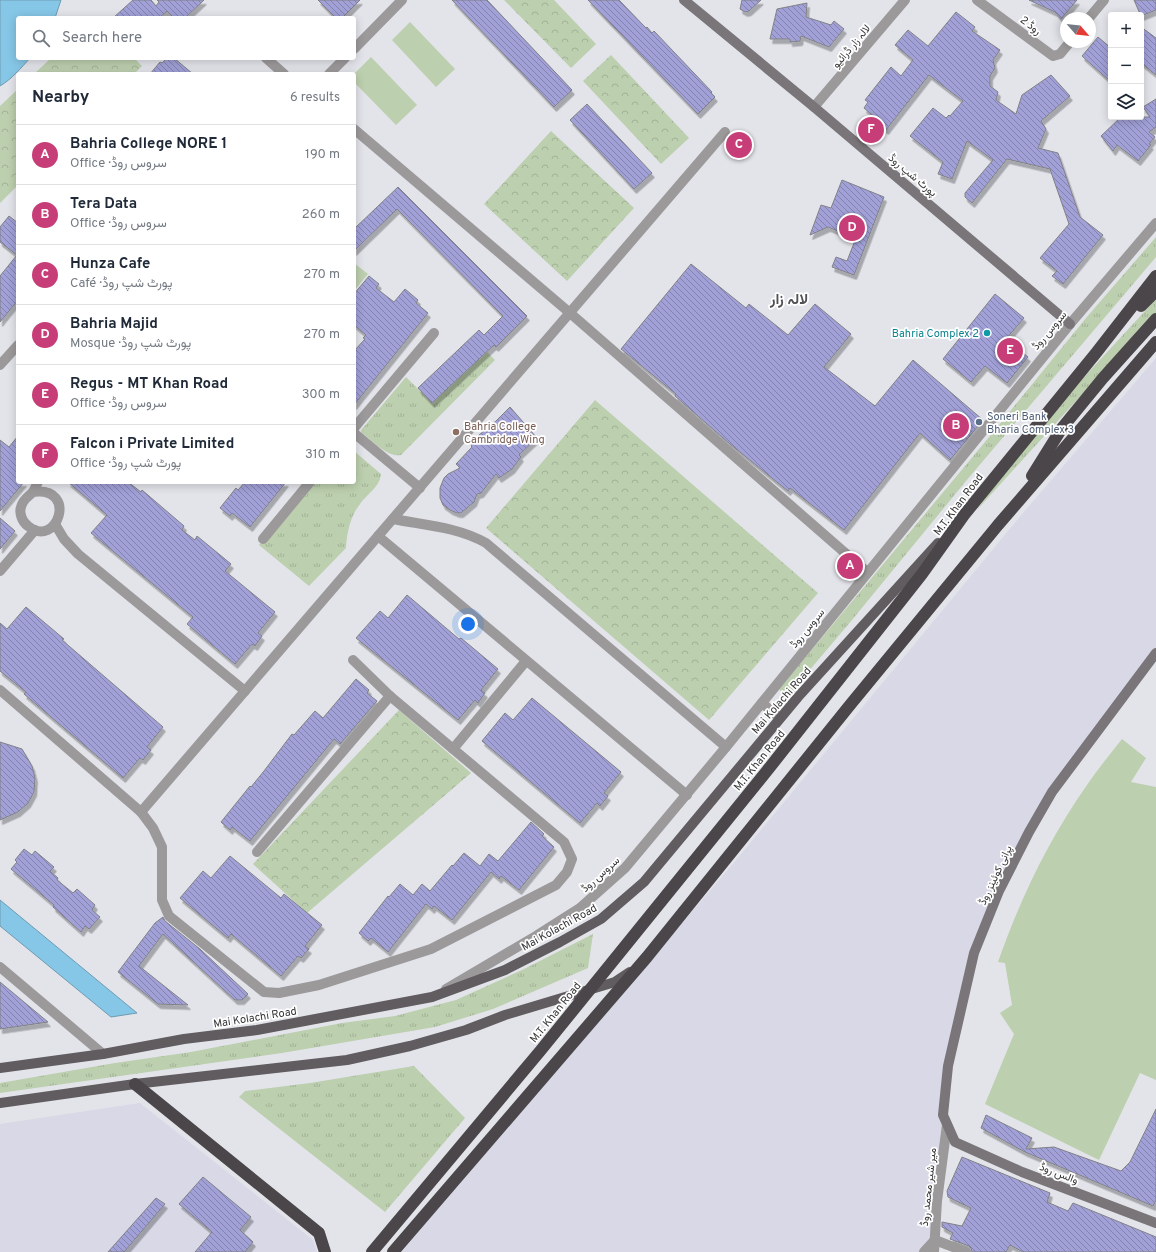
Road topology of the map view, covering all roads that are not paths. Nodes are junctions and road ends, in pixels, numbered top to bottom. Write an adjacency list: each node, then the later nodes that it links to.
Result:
1 (402, 0): 7 (street)
2 (684, 0): 13 (street, پورٹ شپ روڈ)
3 (906, 0): 13 (street, لالہ زار ڈرائیو)
4 (977, 0): 8 (street, روڈ 2)
5 (1104, 0): 6 (street)
6 (1094, 12)
7 (356, 47)
8 (1065, 48)
9 (268, 60): 11 (street)
10 (343, 60): 12 (street)
11 (282, 72)
12 (331, 72)
13 (814, 107): 21 (street, پورٹ شپ روڈ)
14 (356, 131): 19 (street)
15 (725, 132): 19 (street)
16 (1156, 223): 21 (street, سروس روڈ)
17 (1156, 276): 25 (highway, M.T. Khan Road)
18 (1156, 290): 25 (highway)
19 (570, 313): 31 (street); 41 (street)
20 (1156, 319): 33 (highway)
21 (1070, 324): 41 (street, سروس روڈ)
22 (434, 333): 27 (street)
23 (1156, 342): 33 (highway)
24 (16, 347): 26 (street)
25 (1096, 353): 34 (highway, M.T. Khan Road)
26 (0, 365)
27 (356, 426)
28 (356, 434): 31 (street)
29 (37, 484): 32 (street)
30 (308, 484): 39 (street)
31 (420, 488): 35 (street)
32 (33, 492): 36 (street); 37 (street)
33 (1009, 512): 55 (highway)
34 (964, 515): 49 (main road, Mai Kolachi Road); 67 (highway, M.T. Khan Road)
35 (393, 519): 38 (street); 50 (street)
36 (55, 524): 37 (street); 46 (street)
37 (35, 530): 40 (street)
38 (378, 536): 44 (street); 46 (street)
39 (263, 540)
40 (0, 571)
41 (867, 572): 48 (street, سروس روڈ)
42 (1156, 653): 62 (street, پرانی کوئینز روڈ)
43 (353, 660): 47 (street)
44 (526, 661): 51 (street); 52 (street)
45 (0, 690): 53 (street)
46 (245, 691): 53 (street)
47 (390, 696): 51 (street); 54 (street)
48 (762, 703): 49 (street); 50 (street, سروس روڈ)
49 (780, 718): 57 (main road, Mai Kolachi Road)
50 (726, 747): 52 (street, سروس روڈ)
51 (453, 749): 53 (street)
52 (687, 795): 57 (street, سروس روڈ)
53 (141, 812)
54 (256, 852)
55 (647, 957): 60 (main road); 68 (highway)
56 (0, 967): 58 (street)
57 (432, 997): 58 (main road, Mai Kolachi Road)
58 (103, 1054): 59 (main road, Mai Kolachi Road)
59 (0, 1068)
60 (135, 1084): 61 (main road); 66 (highway)
61 (0, 1103)
62 (947, 1125): 63 (street, پرانی کوئینز روڈ); 65 (street, میر شیر محمد روڈ)
63 (955, 1142): 64 (street, والس روڈ)
64 (1156, 1223)
65 (935, 1240): 69 (street); 70 (street, میر شیر محمد روڈ); 71 (street)
66 (325, 1252)
67 (372, 1252)
68 (393, 1252)
69 (924, 1252)
70 (934, 1252)
71 (966, 1252)

